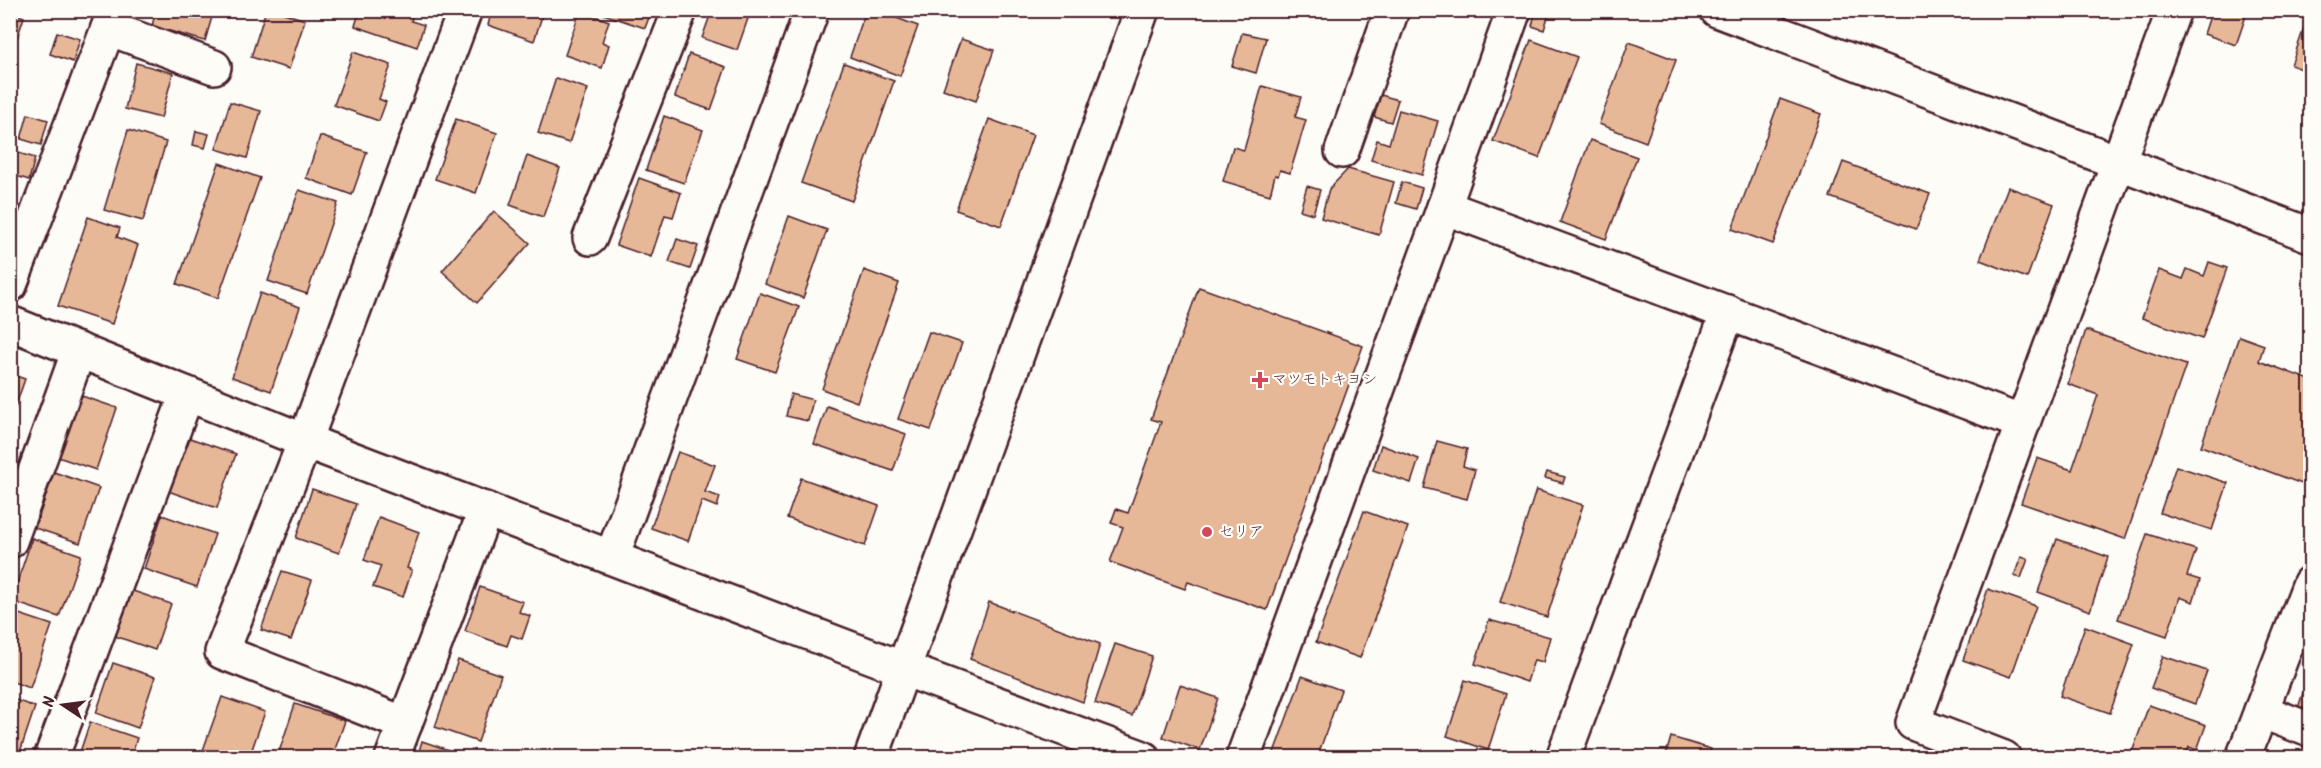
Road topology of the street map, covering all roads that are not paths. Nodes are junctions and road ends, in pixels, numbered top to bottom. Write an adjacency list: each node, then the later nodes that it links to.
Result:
1 (465, 10): 22 (street)
2 (680, 10): 15 (street)
3 (812, 10): 25 (street)
4 (1142, 10): 27 (street)
5 (1392, 10): 11 (street)
6 (1514, 10): 13 (street)
7 (1717, 10): 12 (street)
8 (2174, 10): 12 (street)
9 (112, 19): 10 (street); 16 (street)
10 (214, 67)
11 (1342, 150)
12 (2118, 163): 14 (street); 21 (street)
13 (1444, 207): 17 (street); 35 (street)
14 (2310, 236)
15 (590, 238)
16 (10, 285)
17 (1728, 312): 21 (street); 36 (street)
18 (10, 323): 19 (street)
19 (79, 350): 20 (street); 24 (street)
20 (187, 394): 22 (street); 31 (street)
21 (2023, 423): 37 (street)
22 (305, 441): 23 (street); 29 (street)
23 (486, 509): 25 (street); 29 (street)
24 (10, 541)
25 (612, 556): 27 (street)
26 (2310, 583): 28 (street)
27 (904, 669): 33 (street); 34 (street)
28 (2261, 711): 30 (street); 38 (street)
29 (405, 724): 32 (street)
30 (2310, 730)
31 (51, 758)
32 (392, 758)
33 (871, 758)
34 (1143, 758)
35 (1243, 758)
36 (1563, 758)
37 (2004, 758)
38 (2243, 758)

